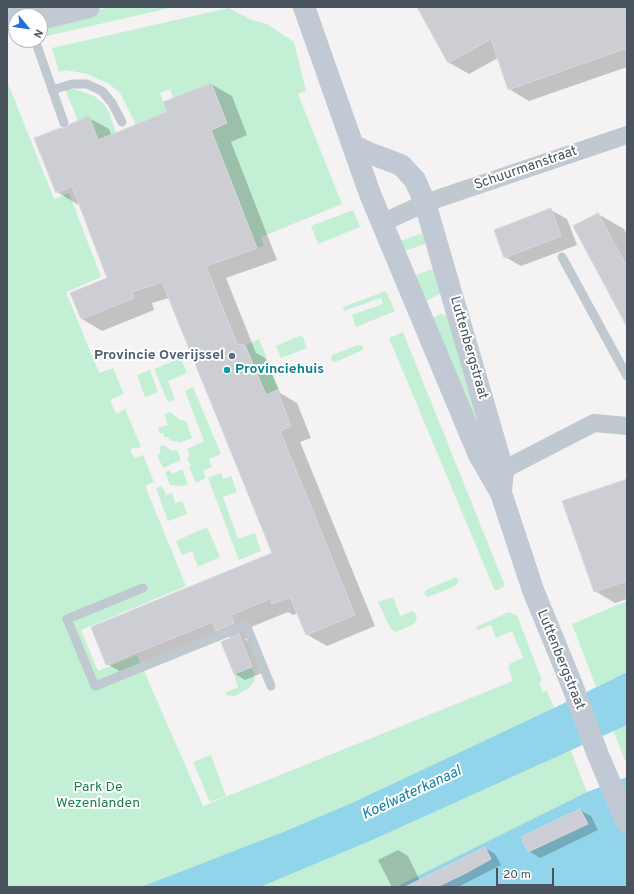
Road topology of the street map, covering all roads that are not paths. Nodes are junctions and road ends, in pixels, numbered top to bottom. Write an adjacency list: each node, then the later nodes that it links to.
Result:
1 (45, 7): 4 (main road)
2 (89, 7): 5 (main road)
3 (304, 7): 11 (main road, Luttenbergstraat)
4 (7, 17)
5 (48, 17)
6 (38, 48): 7 (lane)
7 (52, 90): 8 (lane); 9 (lane)
8 (122, 122)
9 (64, 123)
10 (627, 135): 12 (street, Schuurmanstraat)
11 (354, 146): 12 (main road, Luttenbergstraat); 13 (main road, Luttenbergstraat)
12 (425, 203): 13 (street); 17 (main road, Luttenbergstraat)
13 (382, 223): 18 (main road, Luttenbergstraat)
14 (562, 257): 15 (lane)
15 (627, 376)
16 (627, 426): 17 (street)
17 (503, 470): 18 (main road, Luttenbergstraat)
18 (501, 493): 21 (main road, Luttenbergstraat)
19 (143, 588): 20 (lane)
20 (271, 686)
21 (627, 823)

